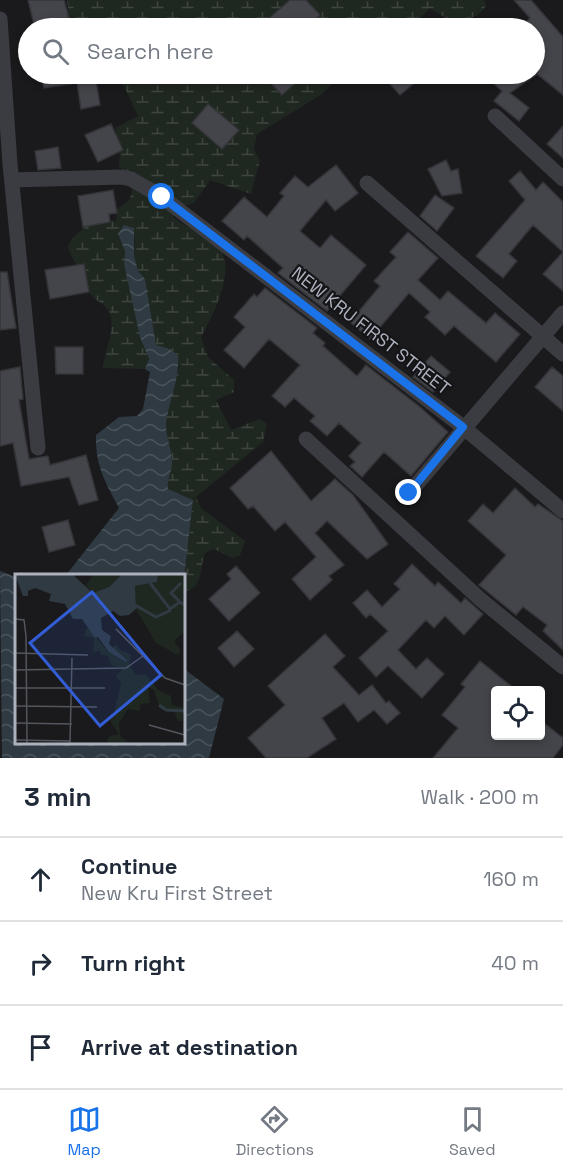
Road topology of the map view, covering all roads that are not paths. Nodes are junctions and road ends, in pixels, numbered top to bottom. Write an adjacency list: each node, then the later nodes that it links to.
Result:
1 (0, 19): 4 (street)
2 (495, 116): 3 (street)
3 (563, 179)
4 (12, 180): 9 (street, NEW KRU FIRST STREET); 11 (street)
5 (367, 183): 7 (street)
6 (563, 313): 7 (street)
7 (543, 338): 8 (street); 9 (street)
8 (563, 354)
9 (463, 427): 12 (street); 13 (street, NEW KRU FIRST STREET)
10 (306, 439): 14 (street)
11 (38, 448)
12 (409, 493)
13 (563, 511)
14 (563, 667)

